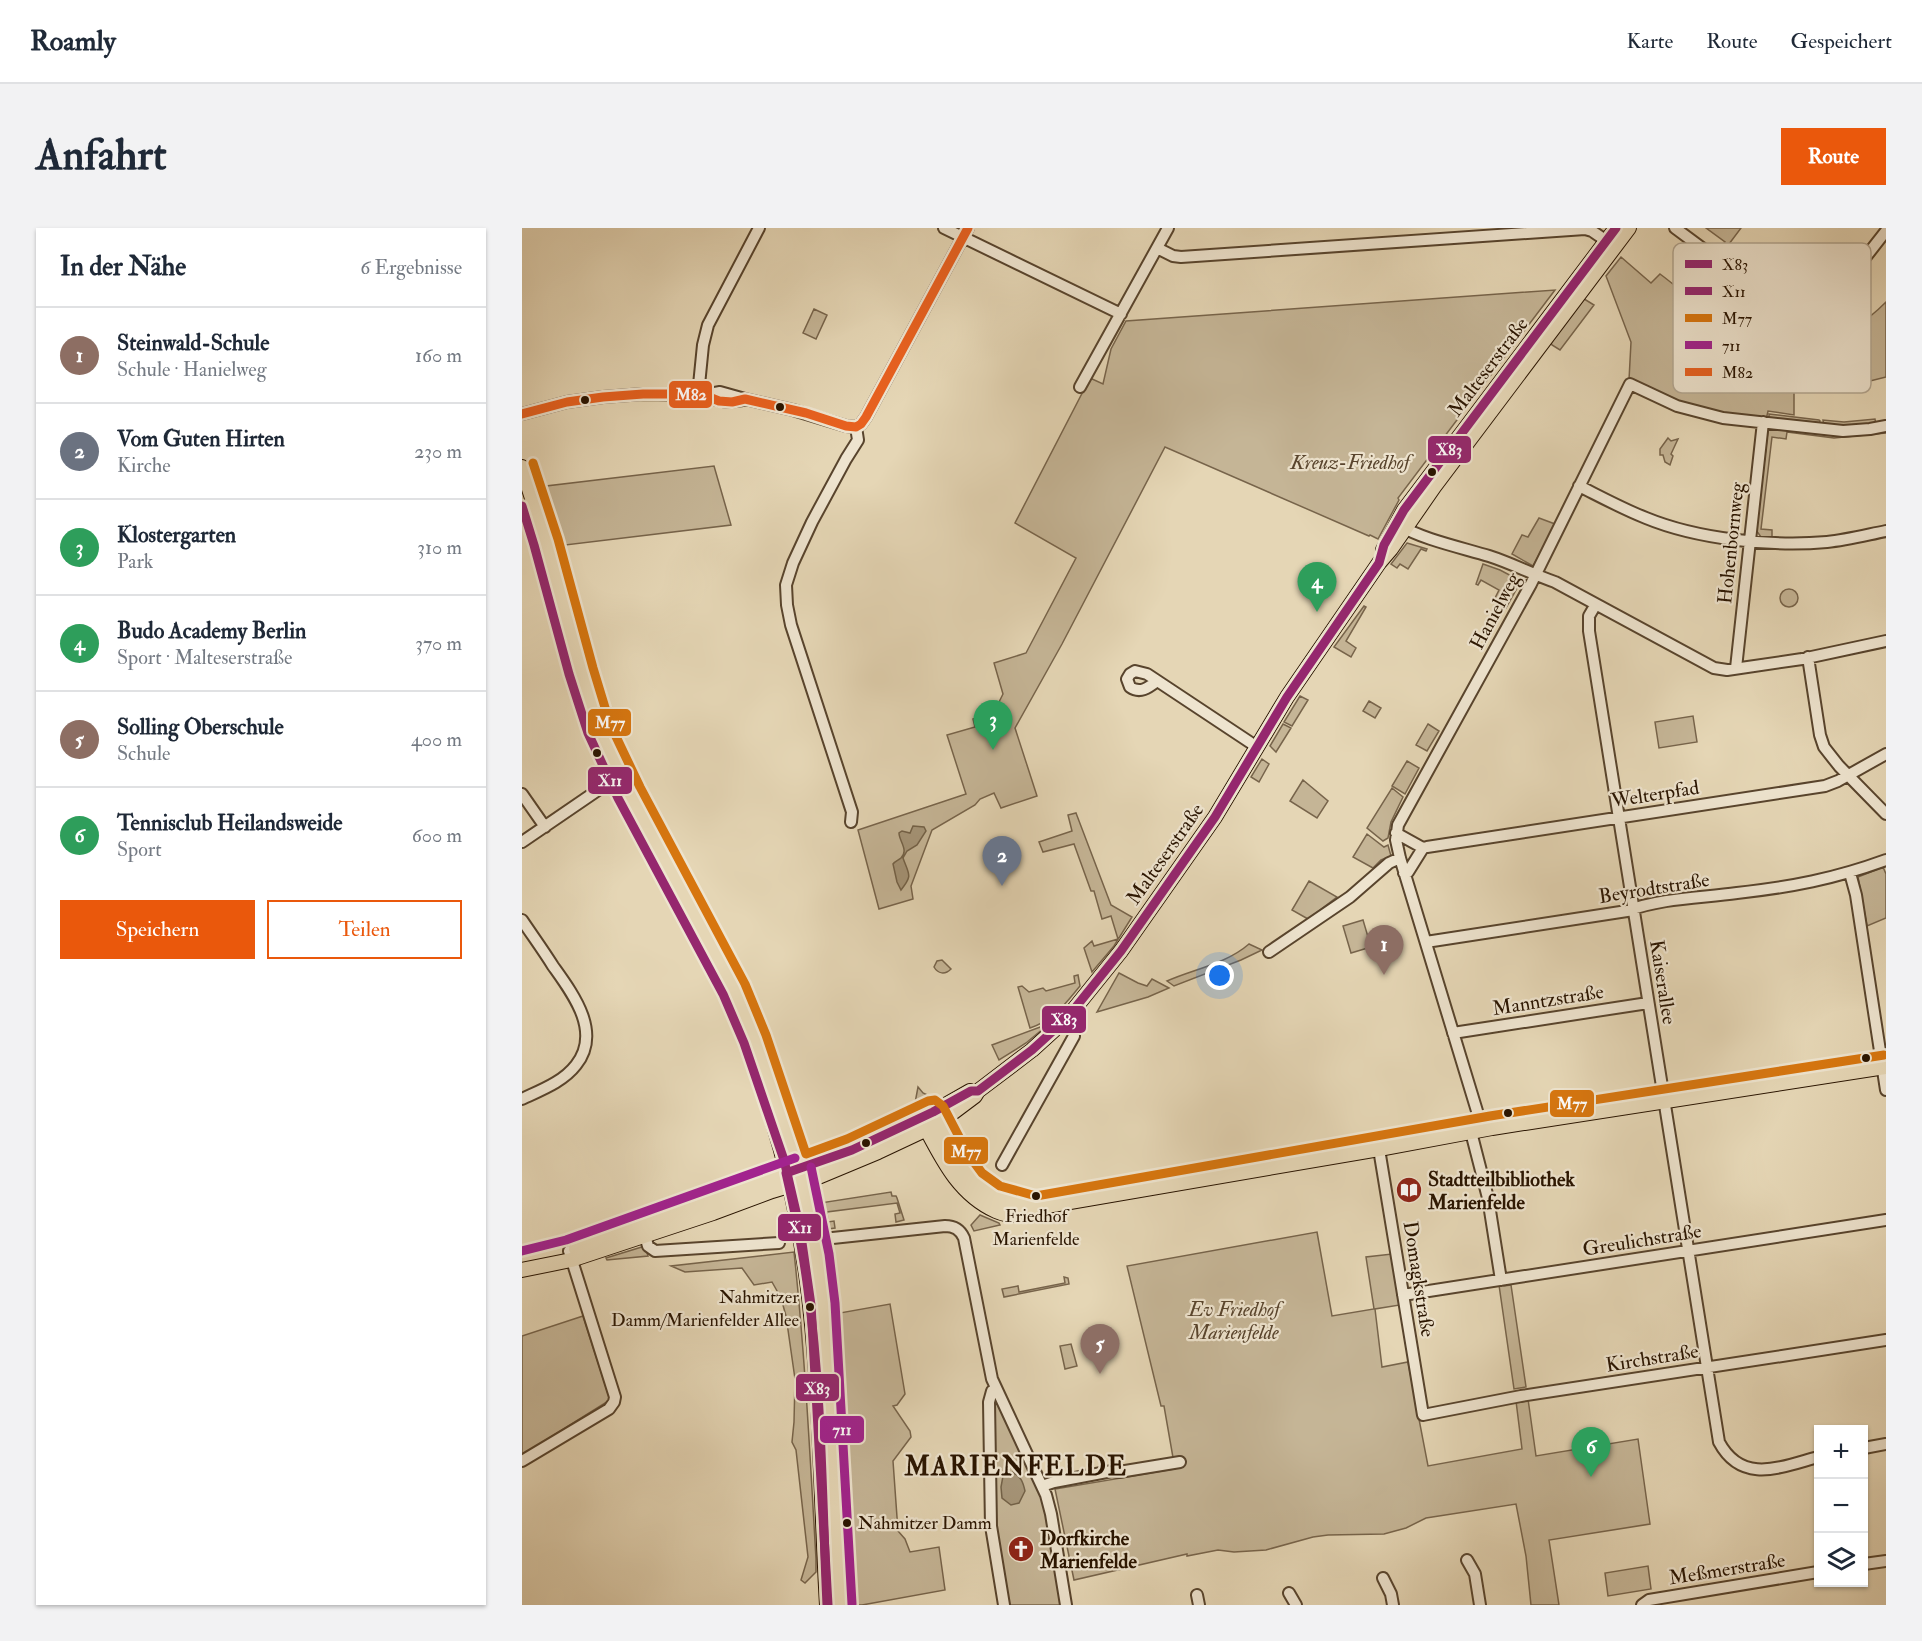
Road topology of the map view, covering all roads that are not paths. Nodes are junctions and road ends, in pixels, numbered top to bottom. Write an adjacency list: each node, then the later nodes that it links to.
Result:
1 (759, 228): 16 (street)
2 (944, 228): 8 (street)
3 (1168, 228): 12 (street)
4 (1616, 228): 11 (main road, Malteserstraße)
5 (1629, 228): 11 (main road, Malteserstraße)
6 (1675, 228): 10 (street)
7 (1886, 231): 13 (street)
8 (966, 233): 14 (street); 20 (street)
9 (1428, 234): 11 (street); 12 (street)
10 (1695, 243)
11 (1611, 244): 24 (main road, Malteserstraße)
12 (1157, 248): 14 (street)
13 (1871, 250)
14 (1121, 314): 15 (street)
15 (1080, 387)
16 (701, 395): 17 (street); 20 (street)
17 (522, 414)
18 (1763, 422): 19 (street); 22 (street, Hanielweg); 26 (street, Hohenbornweg)
19 (1886, 426)
20 (856, 427): 40 (street)
21 (522, 467): 36 (main road)
22 (1579, 486): 26 (street); 27 (street, Hanielweg)
23 (522, 497): 36 (main road)
24 (1401, 526): 27 (street); 33 (main road, Malteserstraße)
25 (1886, 531): 26 (street)
26 (1749, 540): 31 (street, Hohenbornweg)
27 (1534, 575): 28 (street); 42 (street, Hanielweg)
28 (1596, 604): 31 (street); 39 (street, Kaiserallee)
29 (1886, 641): 30 (street)
30 (1808, 657): 31 (street); 35 (street)
31 (1736, 668)
32 (1157, 681): 33 (street)
33 (1257, 747): 54 (main road, Malteserstraße)
34 (1886, 754): 35 (street, Welterpfad)
35 (1849, 776): 38 (street); 39 (street, Welterpfad)
36 (617, 779): 41 (street); 64 (main road)
37 (522, 794): 41 (street)
38 (1886, 814)
39 (1618, 818): 44 (street, Welterpfad); 49 (street, Kaiserallee)
40 (851, 822)
41 (545, 827): 43 (street)
42 (1396, 833): 44 (street); 45 (street)
43 (522, 842)
44 (1423, 848): 47 (street)
45 (1400, 858): 47 (street); 52 (street)
46 (1886, 860): 48 (street, Beyrodtstraße)
47 (1404, 873): 51 (street)
48 (1850, 873): 49 (street, Beyrodtstraße); 56 (street)
49 (1633, 909): 51 (street, Beyrodtstraße); 53 (street, Kaiserallee)
50 (522, 920): 58 (street)
51 (1426, 942): 55 (street)
52 (1269, 952)
53 (1648, 1003): 55 (street, Manntzstraße); 59 (street, Kaiserallee)
54 (1064, 1020): 60 (main road, Malteserstraße); 63 (street)
55 (1453, 1033): 61 (street)
56 (1884, 1068): 57 (street); 59 (main road)
57 (1886, 1090)
58 (522, 1099)
59 (1664, 1102): 61 (main road); 69 (street, Kaiserallee)
60 (930, 1120): 62 (main road); 64 (main road, Malteserstraße)
61 (1475, 1131): 62 (main road); 73 (street)
62 (1379, 1149): 74 (street, Domagkstraße)
63 (1002, 1165)
64 (794, 1177): 66 (main road, Malteserstraße); 67 (main road)
65 (1886, 1220): 69 (street, Greulichstraße)
66 (643, 1231): 68 (street); 70 (main road, Malteserstraße)
67 (808, 1241): 77 (street); 91 (main road); 92 (main road)
68 (778, 1243)
69 (1687, 1251): 73 (street, Greulichstraße); 76 (street, Kaiserallee)
70 (570, 1256): 71 (main road); 72 (main road); 82 (street)
71 (522, 1263)
72 (522, 1270)
73 (1501, 1280): 74 (street, Greulichstraße)
74 (1403, 1295): 78 (street, Domagkstraße)
75 (1886, 1340): 76 (street, Kirchstraße)
76 (1706, 1368): 78 (street, Kirchstraße); 81 (street, Kaiserallee)
77 (995, 1389): 84 (street); 93 (street)
78 (1424, 1415)
79 (1886, 1444): 80 (street)
80 (1868, 1447)
81 (1814, 1458)
82 (522, 1461)
83 (1180, 1462): 84 (street)
84 (1042, 1486): 94 (street)
85 (1467, 1560): 97 (street)
86 (1886, 1561): 87 (street)
87 (1868, 1563)
88 (1814, 1573): 98 (street, Meßmerstraße)
89 (1383, 1578): 96 (street)
90 (1289, 1593): 95 (street)
91 (827, 1605)
92 (840, 1605)
93 (1004, 1605)
94 (1066, 1605)
95 (1296, 1605)
96 (1393, 1605)
97 (1480, 1605)
98 (1642, 1605)

